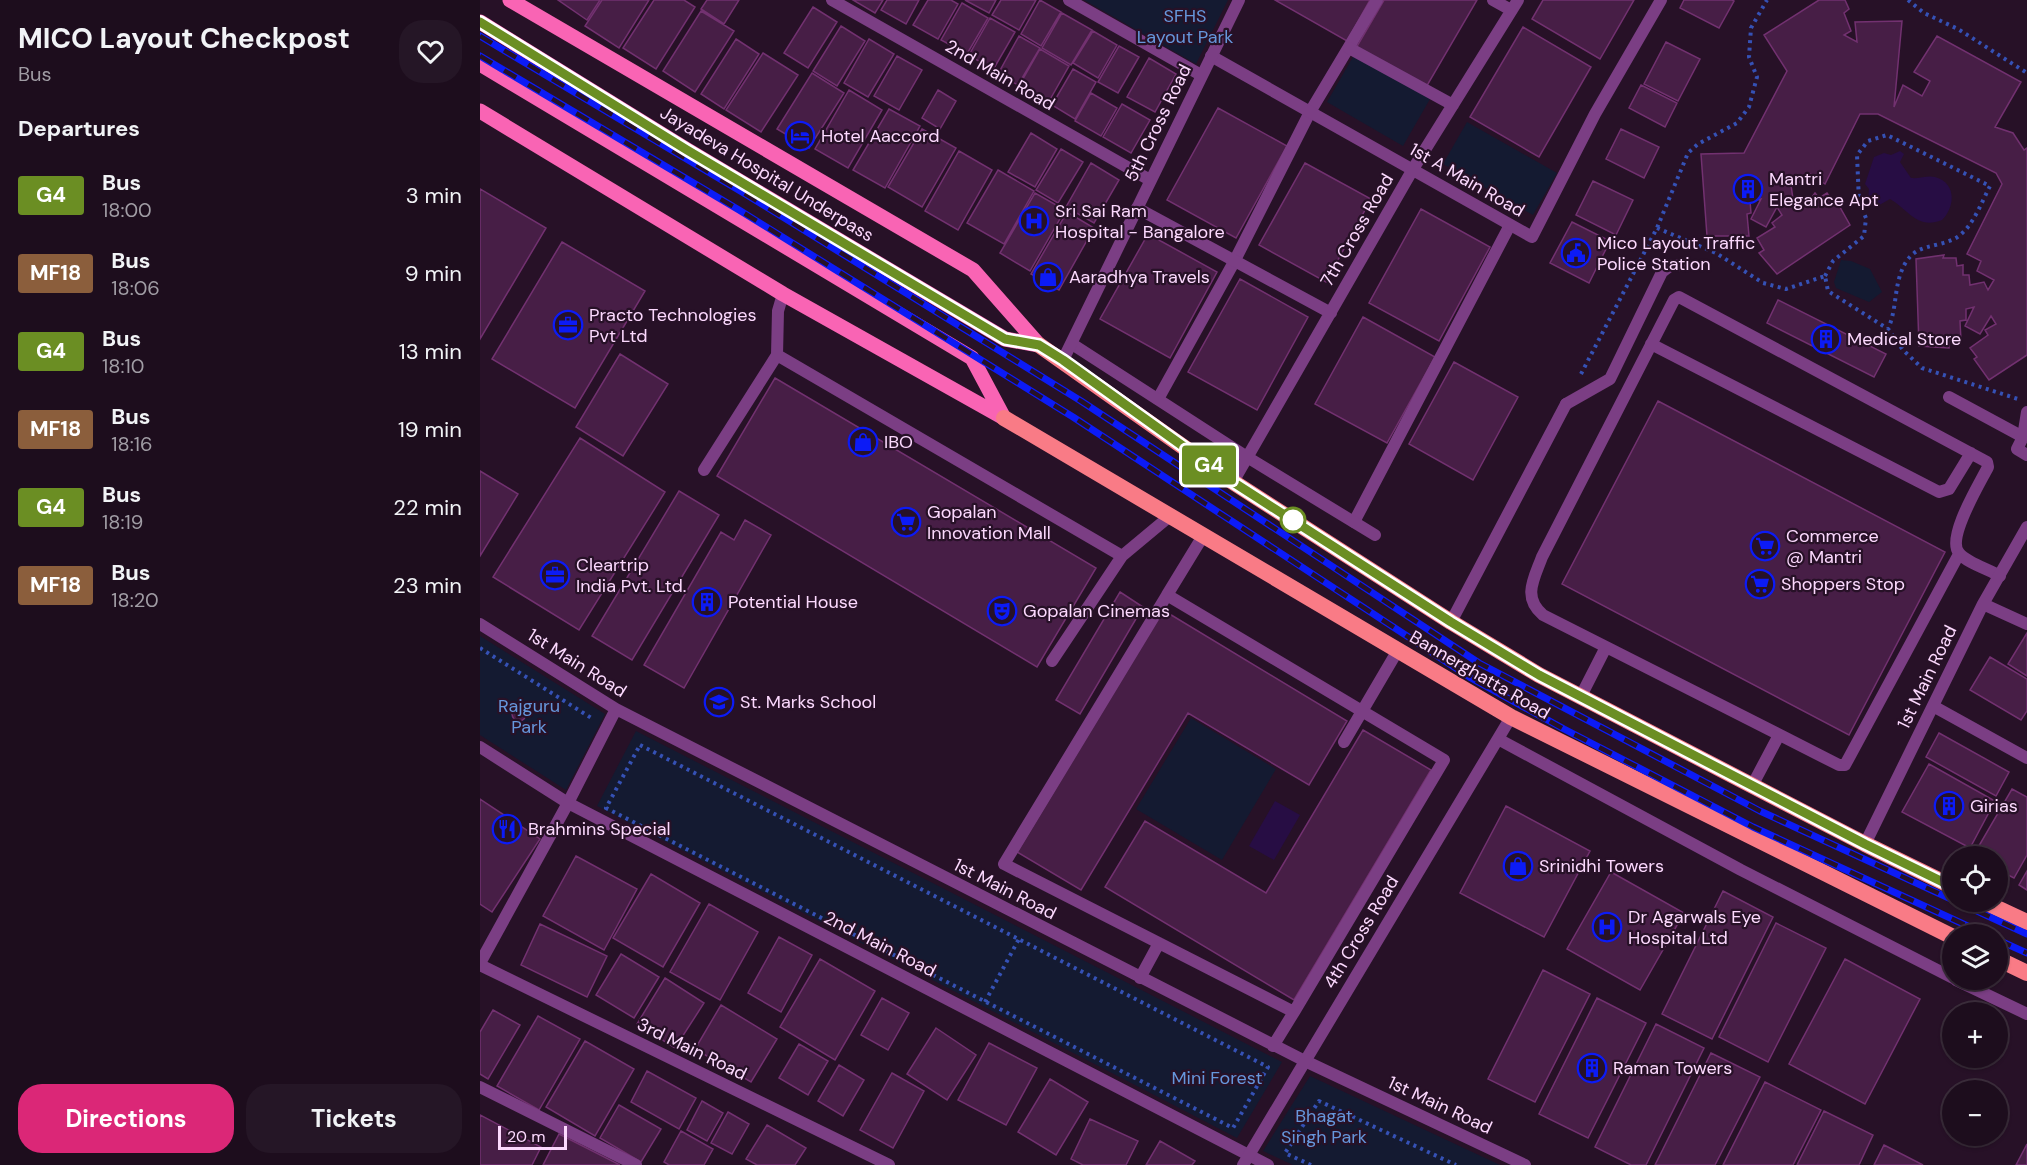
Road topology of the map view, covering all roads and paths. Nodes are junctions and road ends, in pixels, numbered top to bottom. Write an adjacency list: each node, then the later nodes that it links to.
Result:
1 (510, 0): 10 (main road)
2 (832, 0): 22 (street, 2nd Main Road)
3 (1069, 0): 17 (street)
4 (1239, 0): 14 (street, 5th Cross Road)
5 (1377, 0): 13 (street)
6 (1493, 0): 11 (street)
7 (1661, 0): 24 (street, 1st A Main Road)
8 (1767, 0): 25 (path)
9 (1908, 0): 16 (path)
10 (527, 4): 34 (main road)
11 (1514, 5): 18 (street, 7th Cross Road)
12 (480, 22): 34 (main road, Jayadeva Hospital Underpass)
13 (1349, 48): 18 (street); 20 (street)
14 (1210, 56): 17 (street, 5th Cross Road); 20 (street, 1st A Main Road)
15 (480, 64): 42 (main road)
16 (2027, 73)
17 (1200, 75): 22 (street, 5th Cross Road)
18 (1453, 105): 21 (street, 7th Cross Road)
19 (480, 111): 29 (main road)
20 (1310, 112): 21 (street, 1st A Main Road); 26 (street)
21 (1413, 169): 24 (street, 1st A Main Road); 30 (street, 7th Cross Road)
22 (1150, 180): 23 (street, 5th Cross Road)
23 (1137, 208): 26 (street); 32 (street, 5th Cross Road)
24 (1510, 225): 50 (street)
25 (1657, 228): 28 (path); 40 (path)
26 (1234, 262): 30 (street); 38 (street)
27 (1680, 265): 40 (street)
28 (1825, 276): 31 (path); 31 (path)
29 (783, 294): 35 (street); 42 (main road)
30 (1331, 313): 46 (street, 7th Cross Road)
31 (1888, 329): 39 (path)
32 (1072, 344): 36 (street, 5th Cross Road); 38 (street)
33 (1651, 344): 44 (street); 44 (street); 62 (street)
34 (1039, 345): 36 (highway, Bannerghatta Road)
35 (777, 355): 47 (street); 55 (street)
36 (1063, 360): 48 (highway, Bannerghatta Road)
37 (1949, 397): 43 (street)
38 (1158, 399): 46 (street)
39 (2027, 402)
40 (1566, 404): 59 (street)
41 (2027, 412): 43 (street)
42 (1004, 418): 49 (highway, Bannerghatta Road)
43 (2024, 437): 45 (street)
44 (1971, 453): 54 (street)
45 (2027, 455)
46 (1248, 457): 48 (street, 7th Cross Road); 50 (street)
47 (704, 470)
48 (1233, 482): 59 (highway, Bannerghatta Road)
49 (1170, 516): 53 (highway, Bannerghatta Road); 55 (street)
50 (1354, 522): 52 (street)
51 (2027, 527): 56 (street, 1st Main Road)
52 (1375, 535)
53 (1203, 536): 57 (street); 64 (highway, Bannerghatta Road)
54 (1959, 554): 56 (street); 72 (street)
55 (1122, 556): 65 (street)
56 (2000, 576): 58 (street, 1st Main Road)
57 (1167, 595): 69 (street); 86 (street)
58 (1983, 604): 61 (street); 67 (street, 1st Main Road)
59 (1451, 622): 66 (highway, Bannerghatta Road)
60 (480, 624): 68 (street, 1st Main Road)
61 (2027, 624)
62 (1606, 647): 66 (street); 72 (street)
63 (480, 648): 71 (path)
64 (1398, 650): 69 (street); 70 (highway, Bannerghatta Road)
65 (1052, 661)
66 (1581, 696): 77 (highway, Bannerghatta Road)
67 (1933, 706): 76 (street); 79 (street, 1st Main Road)
68 (616, 709): 78 (street); 82 (street, 1st Main Road)
69 (1362, 712): 74 (street); 94 (street)
70 (1511, 717): 73 (street, 4th Cross Road); 84 (highway, Bannerghatta Road)
71 (588, 730)
72 (1779, 735): 77 (street)
73 (1498, 739): 89 (street); 98 (street, 4th Cross Road)
74 (1344, 742)
75 (480, 747): 78 (street, 2nd Main Road)
76 (2027, 758)
77 (1752, 786): 79 (highway, Bannerghatta Road)
78 (568, 803): 87 (street); 96 (street, 2nd Main Road)
79 (1865, 844): 80 (highway, Bannerghatta Road)
80 (1942, 881)
81 (2006, 912): 83 (highway)
82 (1029, 921): 85 (path); 91 (street, 1st Main Road)
83 (2027, 922)
84 (1942, 932)
85 (1019, 939): 93 (path); 93 (path); 93 (path)
86 (1159, 943): 91 (street); 94 (street)
87 (480, 964): 102 (street, 3rd Main Road)
88 (2008, 964): 90 (highway)
89 (1942, 973)
90 (2027, 973)
91 (1140, 978): 97 (street, 1st Main Road)
92 (1977, 990): 95 (street)
93 (985, 1002): 96 (path)
94 (1294, 1012): 97 (street)
95 (2027, 1014)
96 (978, 1016): 100 (street, 2nd Main Road)
97 (1273, 1046): 98 (street, 1st Main Road)
98 (1305, 1061): 100 (street, 4th Cross Road); 106 (street, 1st Main Road)
99 (480, 1087): 101 (street)
100 (1246, 1160): 103 (street, 2nd Main Road)
101 (636, 1165)
102 (889, 1165)
103 (1268, 1165)
104 (1311, 1165): 105 (path)
105 (1456, 1165)
106 (1525, 1165)

